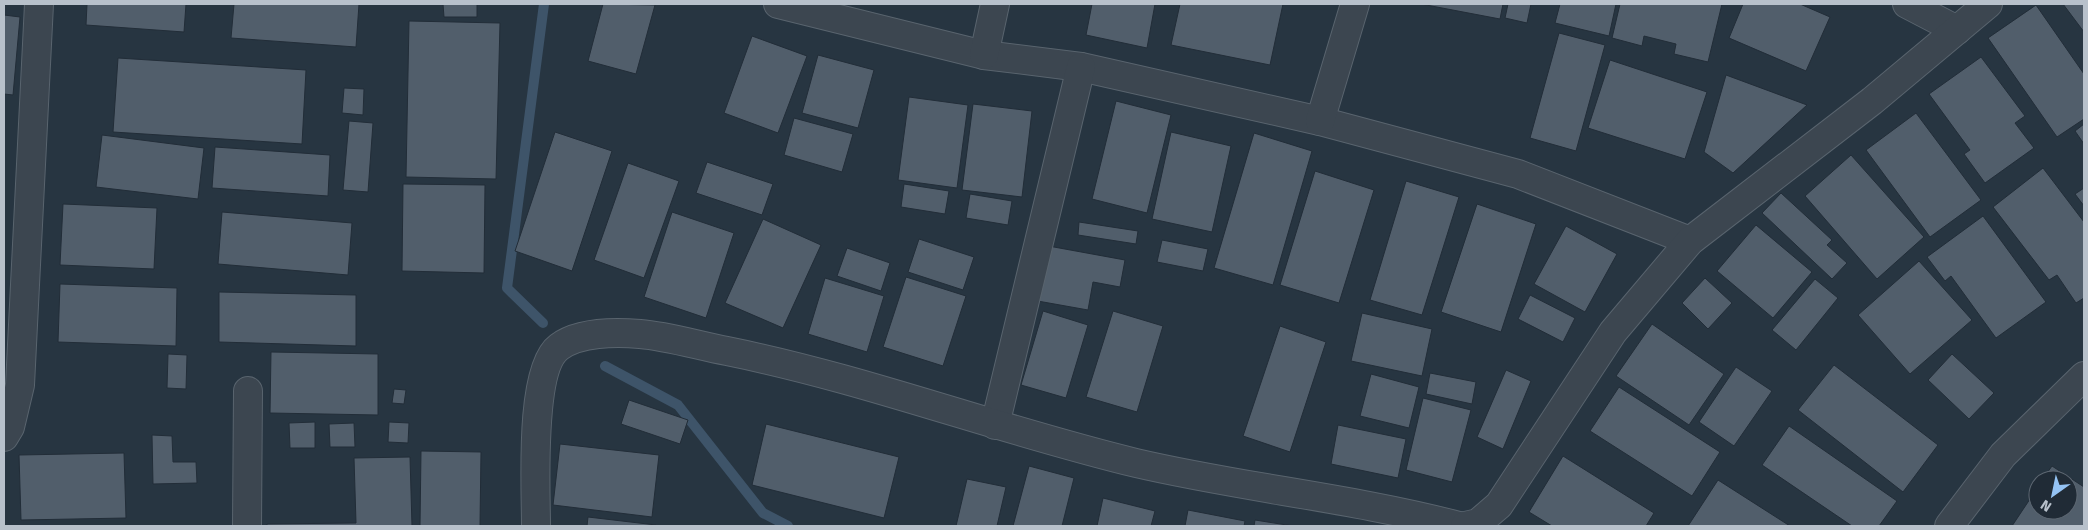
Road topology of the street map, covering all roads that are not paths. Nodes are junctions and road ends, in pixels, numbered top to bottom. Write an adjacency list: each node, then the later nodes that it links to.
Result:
1 (39, 4): 15 (street)
2 (778, 4): 8 (street)
3 (995, 4): 8 (street)
4 (1355, 4): 10 (street)
5 (1907, 4): 7 (street)
6 (1988, 4): 7 (street)
7 (1957, 30): 11 (street)
8 (984, 54): 9 (street)
9 (1081, 67): 10 (street); 14 (street)
10 (1320, 121): 11 (street)
11 (1690, 241): 19 (street)
12 (2084, 376): 20 (street)
13 (248, 391): 16 (street)
14 (995, 425): 17 (street); 18 (street)
15 (4, 437)
16 (247, 526)
17 (536, 526)
18 (1459, 526)
19 (1465, 526)
20 (1949, 526)

